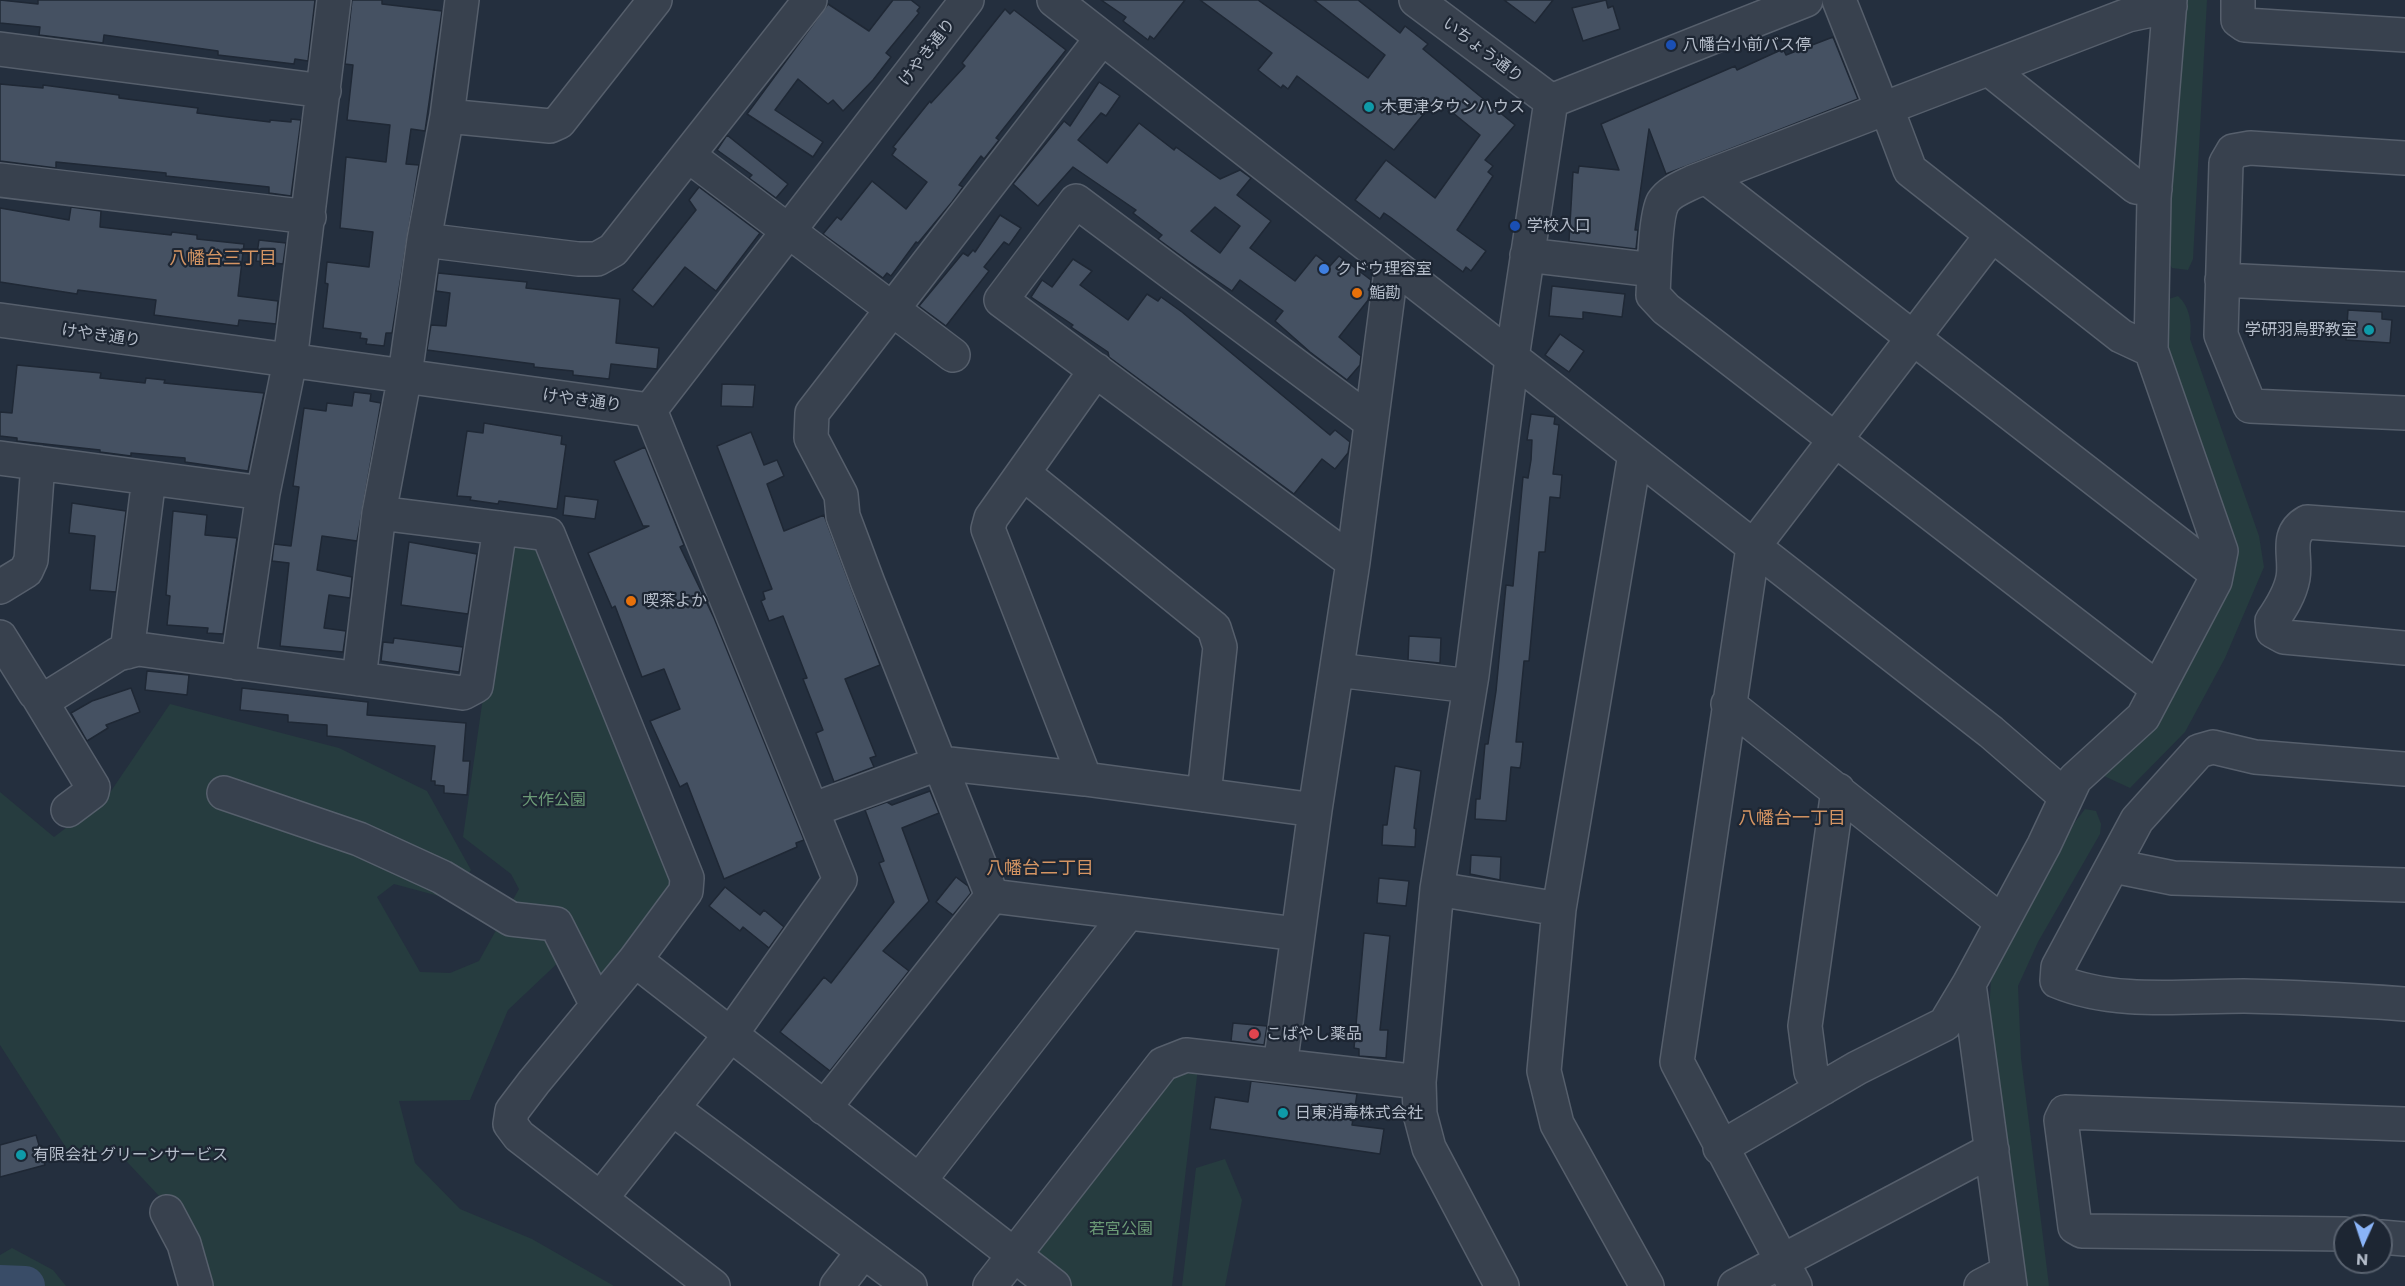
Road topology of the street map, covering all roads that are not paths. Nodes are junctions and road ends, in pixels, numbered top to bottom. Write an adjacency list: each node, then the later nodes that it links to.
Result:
1 (334, 0): 16 (street)
2 (462, 0): 19 (street)
3 (655, 0): 19 (street)
4 (810, 0): 20 (street)
5 (967, 0): 26 (street, けやき通り)
6 (1054, 0): 13 (street)
7 (1416, 0): 17 (street, いちょう通り)
8 (1806, 0): 17 (street)
9 (1839, 0): 18 (street)
10 (2238, 0): 12 (street)
11 (2170, 3): 15 (street); 24 (street)
12 (2405, 35)
13 (1102, 38): 30 (street); 34 (street)
14 (0, 50): 16 (street)
15 (1989, 69): 18 (street); 24 (street)
16 (324, 91): 25 (street)
17 (1551, 101): 29 (street)
18 (1885, 110): 22 (street); 27 (street)
19 (447, 116): 28 (street)
20 (689, 156): 26 (street); 28 (street)
21 (2405, 158): 32 (street)
22 (1706, 177): 31 (street); 36 (street)
23 (0, 180): 25 (street)
24 (2155, 189): 37 (street)
25 (309, 218): 40 (street)
26 (789, 230): 34 (street); 43 (street, けやき通り)
27 (1992, 235): 36 (street); 37 (street)
28 (424, 240): 42 (street)
29 (1527, 255): 31 (street); 39 (street)
30 (1392, 264): 39 (street); 45 (street)
31 (1654, 270): 46 (street)
32 (2222, 280): 33 (street); 44 (street)
33 (2405, 289)
34 (891, 308): 38 (street); 70 (street)
35 (0, 320): 40 (street, けやき通り)
36 (1913, 338): 46 (street); 58 (street)
37 (2151, 350): 58 (street)
38 (953, 355)
39 (1512, 358): 47 (street); 66 (street)
40 (290, 361): 42 (street, けやき通り); 52 (street)
41 (1096, 370): 45 (street); 50 (street); 57 (street)
42 (405, 375): 43 (street, けやき通り); 53 (street)
43 (650, 411): 78 (street)
44 (2405, 413)
45 (1371, 422): 57 (street)
46 (1836, 439): 56 (street); 67 (street)
47 (1635, 454): 56 (street); 84 (street)
48 (0, 458): 49 (street)
49 (38, 463): 51 (street); 59 (street)
50 (1023, 473): 72 (street); 75 (street)
51 (149, 478): 52 (street); 62 (street)
52 (263, 493): 63 (street)
53 (379, 513): 54 (street); 65 (street)
54 (500, 528): 65 (street); 88 (street)
55 (2405, 529): 61 (street)
56 (1753, 547): 69 (street); 76 (street)
57 (1353, 562): 64 (street)
58 (2216, 573): 67 (street)
59 (0, 587)
60 (0, 637): 68 (street)
61 (2405, 648)
62 (127, 652): 63 (street); 68 (street)
63 (238, 663): 65 (street)
64 (1337, 670): 66 (street); 79 (street)
65 (359, 679)
66 (1470, 686): 82 (street)
67 (2158, 689): 76 (street)
68 (36, 693): 77 (street)
69 (1728, 704): 73 (street); 99 (street)
70 (940, 763): 72 (street); 78 (street); 83 (street)
71 (2405, 769): 80 (street)
72 (1085, 779): 75 (street)
73 (1838, 790): 86 (street); 95 (street)
74 (224, 793): 91 (street)
75 (1204, 795): 79 (street)
76 (2066, 797): 86 (street)
77 (68, 810)
78 (812, 810): 92 (street)
79 (1315, 810): 87 (street)
80 (2114, 866): 81 (street); 90 (street)
81 (2405, 885)
82 (1437, 888): 84 (street); 94 (street)
83 (992, 896): 85 (street); 97 (street)
84 (1560, 909): 116 (street)
85 (1128, 913): 87 (street); 101 (street)
86 (2002, 922): 89 (street)
87 (1297, 934): 93 (street)
88 (635, 960): 91 (street); 92 (street)
89 (1969, 984): 95 (street); 100 (street)
90 (2405, 1004)
91 (597, 1005): 102 (street)
92 (731, 1035): 96 (street); 97 (street)
93 (1280, 1065): 94 (street); 106 (street)
94 (1419, 1082): 115 (street)
95 (1823, 1088): 99 (street)
96 (672, 1108): 102 (street); 105 (street)
97 (824, 1108): 101 (street)
98 (2405, 1124): 104 (street)
99 (1720, 1148): 107 (street)
100 (1992, 1150): 107 (street); 108 (street)
101 (919, 1181): 106 (street)
102 (601, 1198): 110 (street)
103 (167, 1212): 109 (street)
104 (2333, 1234)
105 (862, 1252): 111 (street); 112 (street)
106 (1016, 1254): 113 (street); 114 (street)
107 (1788, 1273): 117 (street)
108 (2000, 1281)
109 (196, 1286)
110 (712, 1286)
111 (837, 1286)
112 (910, 1286)
113 (990, 1286)
114 (1054, 1286)
115 (1502, 1286)
116 (1647, 1286)
117 (1735, 1286)

